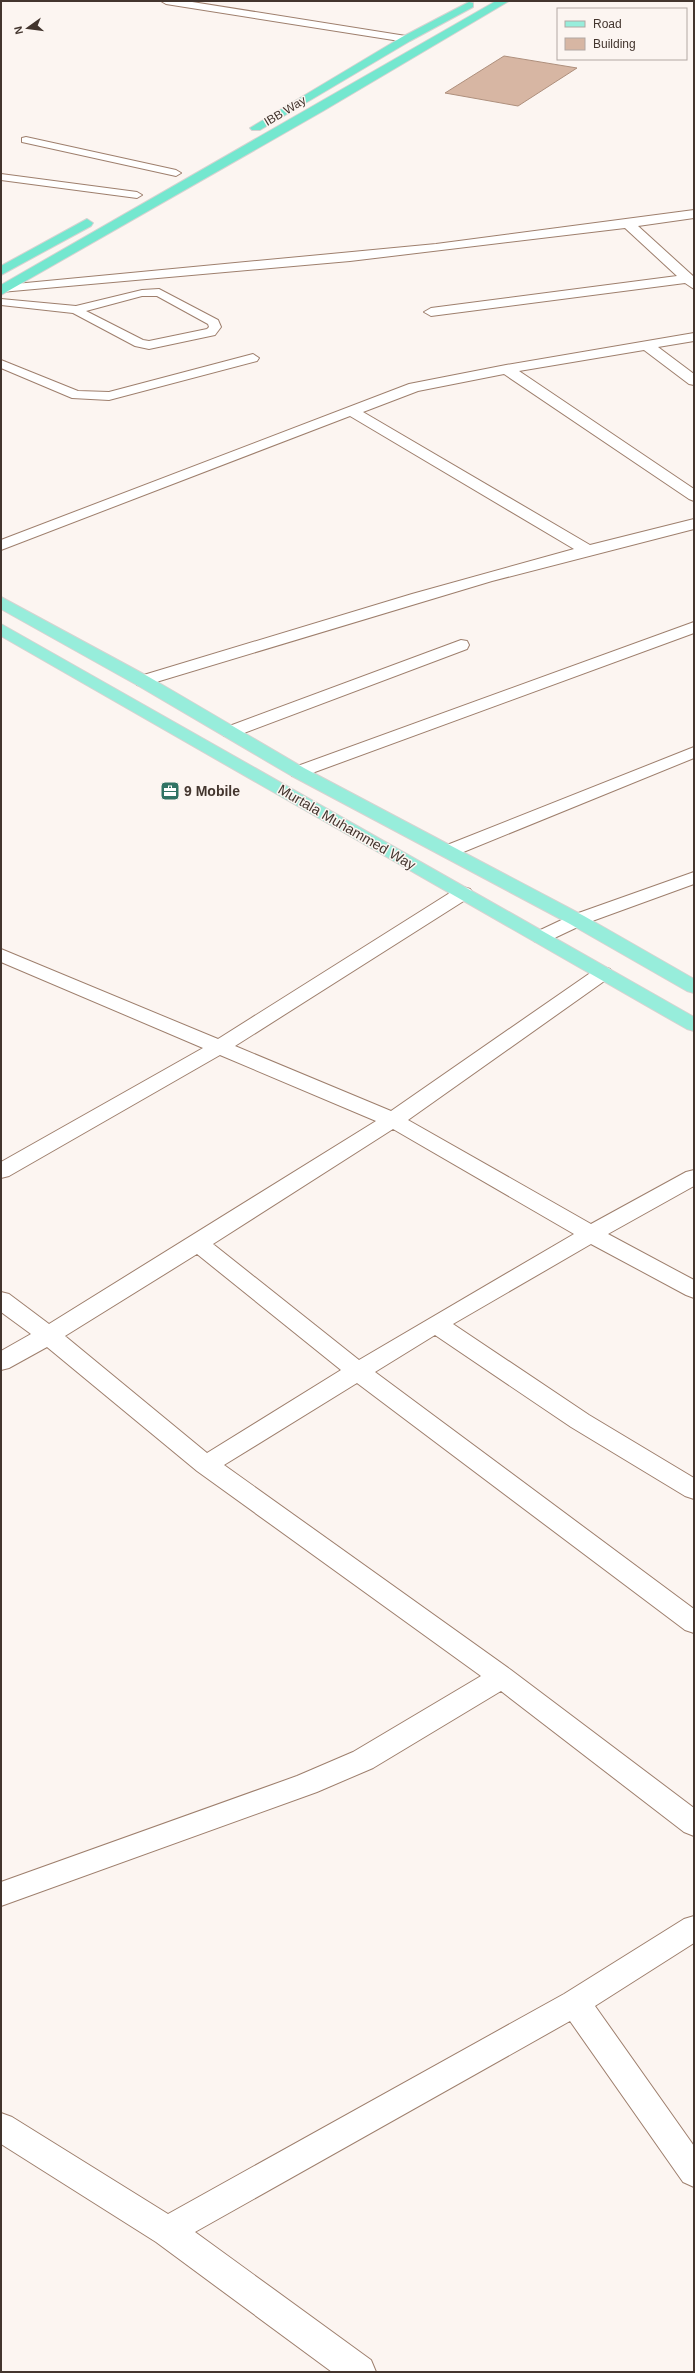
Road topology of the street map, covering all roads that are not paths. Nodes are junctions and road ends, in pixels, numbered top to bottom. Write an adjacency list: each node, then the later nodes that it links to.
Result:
1 (166, 1): 4 (street)
2 (477, 2): 3 (highway); 4 (highway, IBB Way)
3 (500, 4): 19 (highway)
4 (406, 39): 5 (highway, IBB Way)
5 (249, 132)
6 (26, 140): 8 (lane)
7 (189, 165): 8 (highway)
8 (176, 173): 10 (highway)
9 (1, 177): 12 (lane)
10 (163, 180)
11 (150, 188): 12 (highway)
12 (137, 195): 13 (highway)
13 (118, 206)
14 (694, 214): 16 (street)
15 (95, 218): 17 (highway)
16 (629, 225): 18 (street); 19 (street)
17 (1, 271)
18 (691, 282): 22 (street)
19 (3, 290)
20 (1, 302): 21 (lane)
21 (76, 310): 21 (lane)
22 (432, 312)
23 (694, 337): 24 (street)
24 (646, 344): 27 (street); 28 (street)
25 (253, 358): 26 (lane)
26 (1, 364)
27 (506, 369): 29 (street); 30 (street)
28 (694, 381)
29 (350, 410): 32 (street); 33 (street)
30 (694, 496)
31 (694, 524): 33 (street)
32 (1, 545)
33 (586, 549): 38 (street)
34 (1, 602): 38 (main road, Murtala Muhammed Way)
35 (694, 627): 41 (street)
36 (1, 629): 44 (main road, Murtala Muhammed Way)
37 (461, 645): 39 (street)
38 (143, 681): 39 (main road, Murtala Muhammed Way)
39 (230, 732): 41 (main road, Murtala Muhammed Way)
40 (694, 752): 42 (street)
41 (298, 772): 42 (main road, Murtala Muhammed Way)
42 (449, 851): 45 (main road, Murtala Muhammed Way)
43 (694, 878): 45 (street)
44 (463, 893): 46 (main road, Murtala Muhammed Way); 51 (street)
45 (577, 920): 46 (street); 49 (main road, Murtala Muhammed Way)
46 (541, 937): 48 (main road, Murtala Muhammed Way)
47 (1, 955): 51 (street)
48 (603, 973): 50 (main road, Murtala Muhammed Way); 52 (street)
49 (694, 986)
50 (694, 1025)
51 (219, 1047): 52 (street); 53 (street)
52 (394, 1120): 55 (street); 56 (street)
53 (1, 1171)
54 (694, 1177): 55 (street)
55 (589, 1233): 57 (street); 59 (street)
56 (198, 1243): 60 (street); 62 (street)
57 (694, 1290)
58 (1, 1300): 60 (street)
59 (437, 1325): 62 (street); 64 (street)
60 (48, 1335): 61 (street); 63 (street)
61 (1, 1362)
62 (356, 1370): 63 (street); 65 (street)
63 (206, 1465): 66 (street)
64 (694, 1490)
65 (694, 1623)
66 (502, 1677): 67 (street); 68 (street)
67 (694, 1824)
68 (1, 1894)
69 (694, 1928): 70 (street)
70 (575, 2002): 72 (street); 73 (street)
71 (1, 2127): 73 (street)
72 (694, 2172)
73 (167, 2231): 74 (street)
74 (348, 2369)

